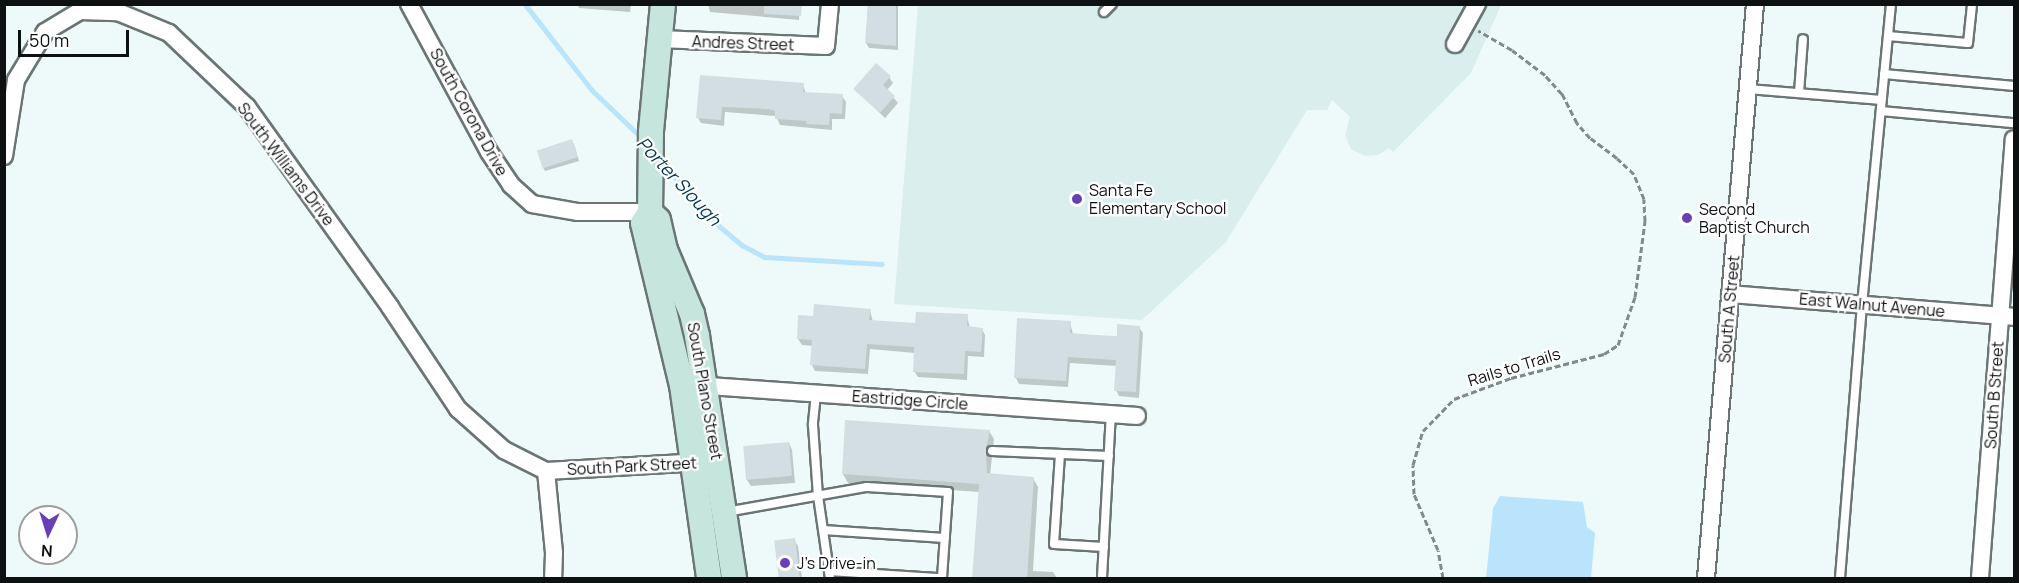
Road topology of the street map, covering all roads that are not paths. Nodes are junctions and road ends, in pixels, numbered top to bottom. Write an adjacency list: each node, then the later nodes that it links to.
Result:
1 (409, 4): 23 (street, South Corona Drive)
2 (663, 4): 11 (main road, South Plano Street)
3 (830, 4): 11 (street, Andres Street)
4 (1112, 4): 9 (lane)
5 (1477, 4): 13 (street)
6 (1755, 4): 16 (street, South A Street)
7 (1891, 4): 10 (lane)
8 (1972, 4): 10 (lane)
9 (1104, 12)
10 (1888, 36): 14 (lane)
11 (660, 39): 23 (main road, South Plano Street)
12 (1803, 39): 17 (lane)
13 (1455, 44)
14 (1884, 74): 15 (lane); 18 (lane)
15 (2014, 86)
16 (1748, 89): 17 (lane); 24 (street, South A Street)
17 (1799, 93): 18 (lane)
18 (1882, 100): 19 (lane)
19 (1881, 111): 20 (lane); 25 (lane)
20 (2014, 123)
21 (2014, 139): 26 (street, South B Street)
22 (4, 156): 35 (street, South Williams Drive)
23 (650, 212): 27 (main road, South Plano Street)
24 (1730, 294): 25 (street, East Walnut Avenue); 50 (street, South A Street)
25 (1862, 304): 26 (street, East Walnut Avenue); 51 (lane)
26 (2007, 317): 52 (street, South B Street)
27 (694, 385): 28 (street, Eastridge Circle); 34 (main road, South Plano Street)
28 (816, 394): 29 (street, Eastridge Circle); 36 (lane)
29 (1111, 414): 30 (street, Eastridge Circle); 33 (lane)
30 (1137, 416)
31 (992, 451): 32 (lane)
32 (1060, 454): 33 (lane); 41 (lane)
33 (1109, 456): 41 (lane)
34 (706, 462): 35 (street, South Park Street); 37 (main road, South Plano Street); 38 (main road, South Plano Street)
35 (546, 471): 43 (street, South Park Street)
36 (818, 496): 37 (lane); 39 (lane); 40 (lane)
37 (725, 512): 46 (main road, South Plano Street)
38 (704, 529): 44 (main road, South Plano Street); 45 (main road)
39 (823, 530): 40 (lane); 42 (lane)
40 (945, 538): 48 (lane)
41 (1104, 547): 49 (lane)
42 (829, 575): 47 (lane)
43 (553, 579)
44 (709, 579)
45 (721, 579)
46 (734, 579)
47 (937, 579)
48 (942, 579)
49 (1102, 579)
50 (1706, 579)
51 (1840, 579)
52 (1980, 579)

